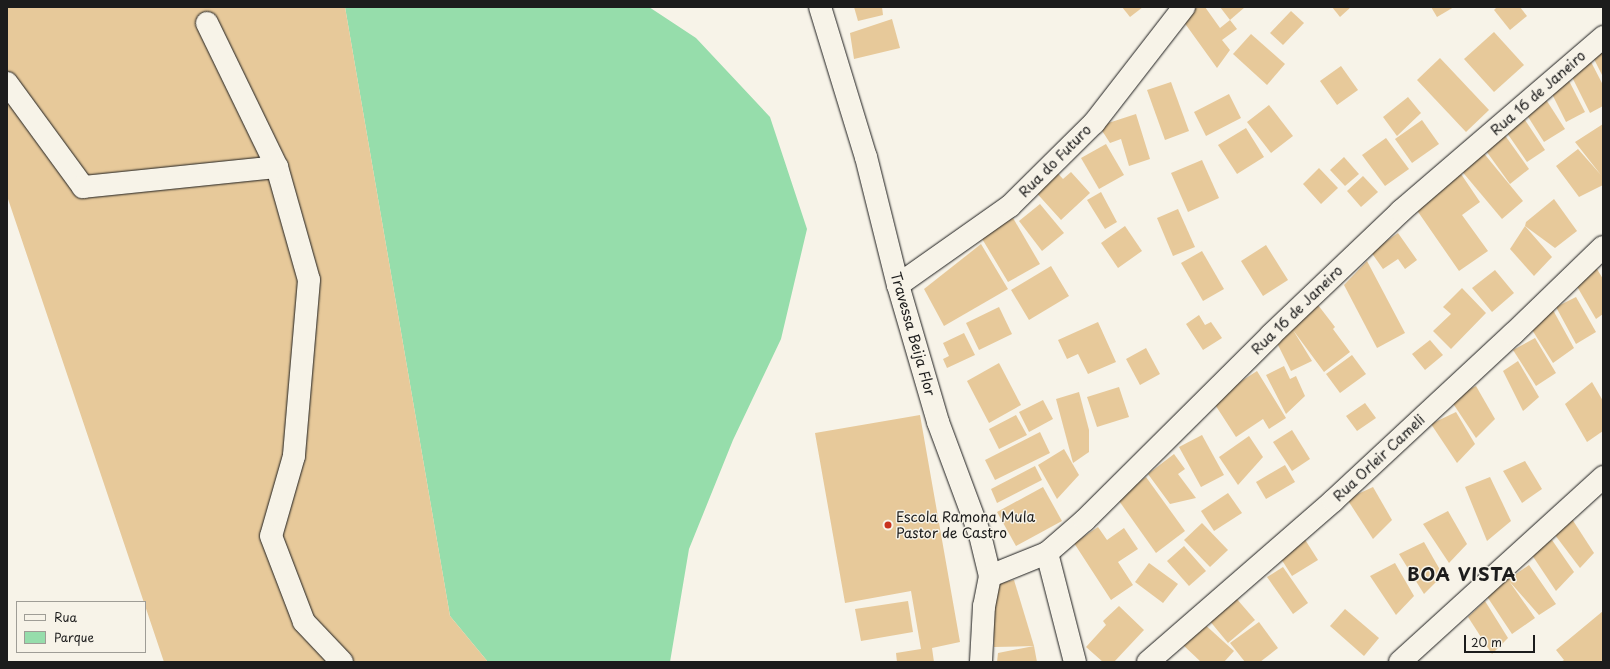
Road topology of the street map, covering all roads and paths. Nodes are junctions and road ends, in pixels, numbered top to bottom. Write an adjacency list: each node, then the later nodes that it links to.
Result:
1 (820, 7): 8 (street, Travessa Beija Flor)
2 (1184, 7): 8 (street, Rua do Futuro)
3 (207, 23): 6 (street)
4 (1603, 37): 10 (street, Rua 16 de Janeiro)
5 (7, 83): 6 (street)
6 (277, 167): 12 (street)
7 (1603, 247): 15 (street, Rua Orleir Cameli)
8 (898, 284): 11 (street, Travessa Beija Flor)
9 (1603, 477): 16 (street)
10 (1047, 553): 11 (street, Rua 16 de Janeiro); 14 (street)
11 (990, 576): 13 (street, Travessa Beija Flor)
12 (342, 662)
13 (981, 662)
14 (1075, 662)
15 (1148, 662)
16 (1400, 662)

